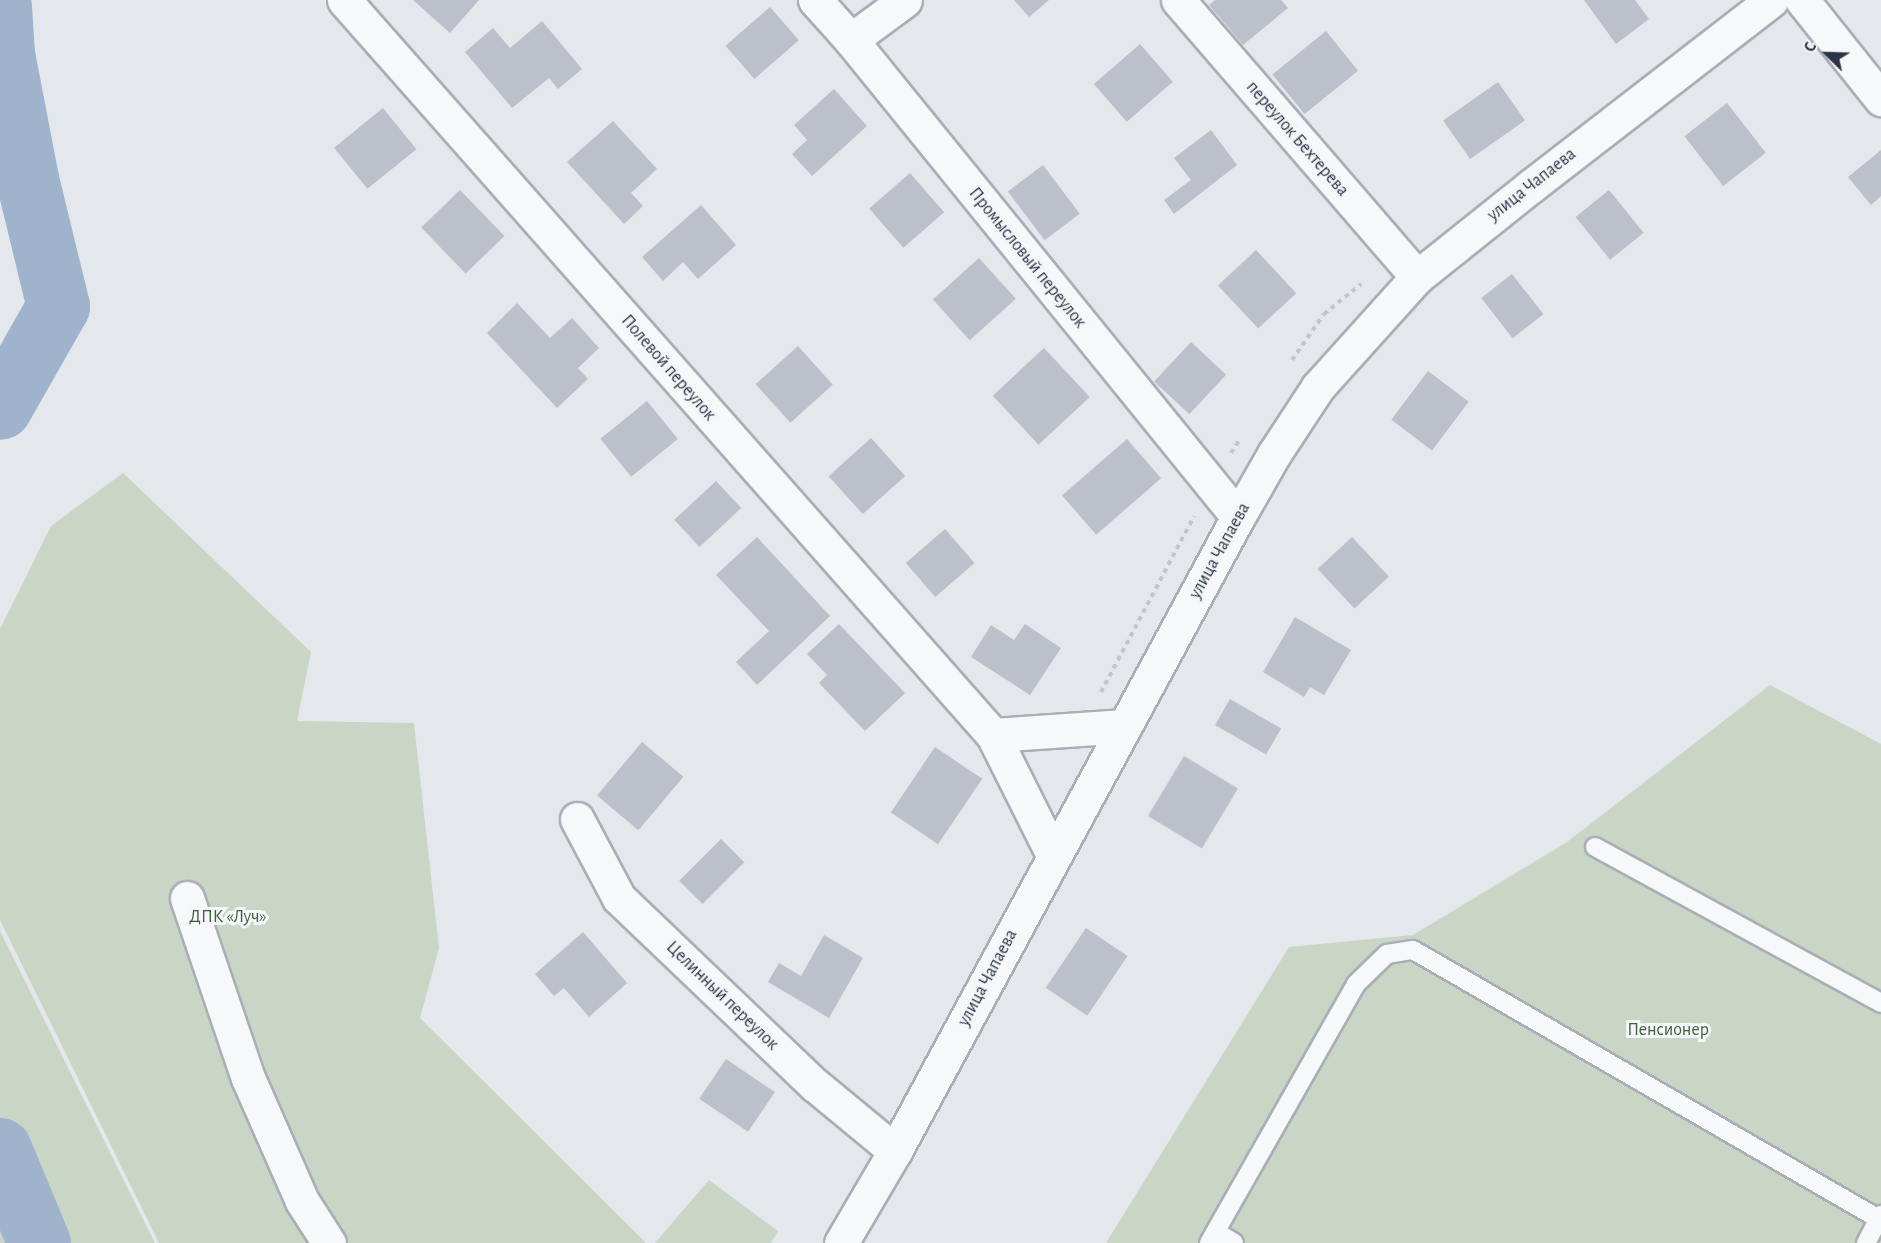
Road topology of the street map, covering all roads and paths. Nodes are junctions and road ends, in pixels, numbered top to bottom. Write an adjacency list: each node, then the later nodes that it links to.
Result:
1 (344, 0): 12 (street, Полевой переулок)
2 (815, 0): 7 (street, Промысловый переулок)
3 (905, 0): 7 (street)
4 (1178, 0): 9 (street, переулок Бехтерева)
5 (1772, 0): 9 (street, улица Чапаева)
6 (1802, 0): 8 (street)
7 (851, 40): 10 (street, Промысловый переулок)
8 (1881, 99)
9 (1417, 277): 10 (street, улица Чапаева)
10 (1238, 518): 11 (street, улица Чапаева)
11 (1125, 726): 12 (street); 15 (street, улица Чапаева)
12 (993, 735): 15 (street, Полевой переулок)
13 (577, 819): 18 (street, Целинный переулок)
14 (1595, 847): 17 (lane)
15 (1053, 857): 18 (street, улица Чапаева)
16 (187, 898): 21 (street)
17 (1881, 1003)
18 (895, 1151): 22 (street, улица Чапаева)
19 (1880, 1217): 20 (lane); 24 (lane)
20 (1212, 1238): 23 (lane)
21 (329, 1243)
22 (841, 1243)
23 (1234, 1243)
24 (1866, 1243)

